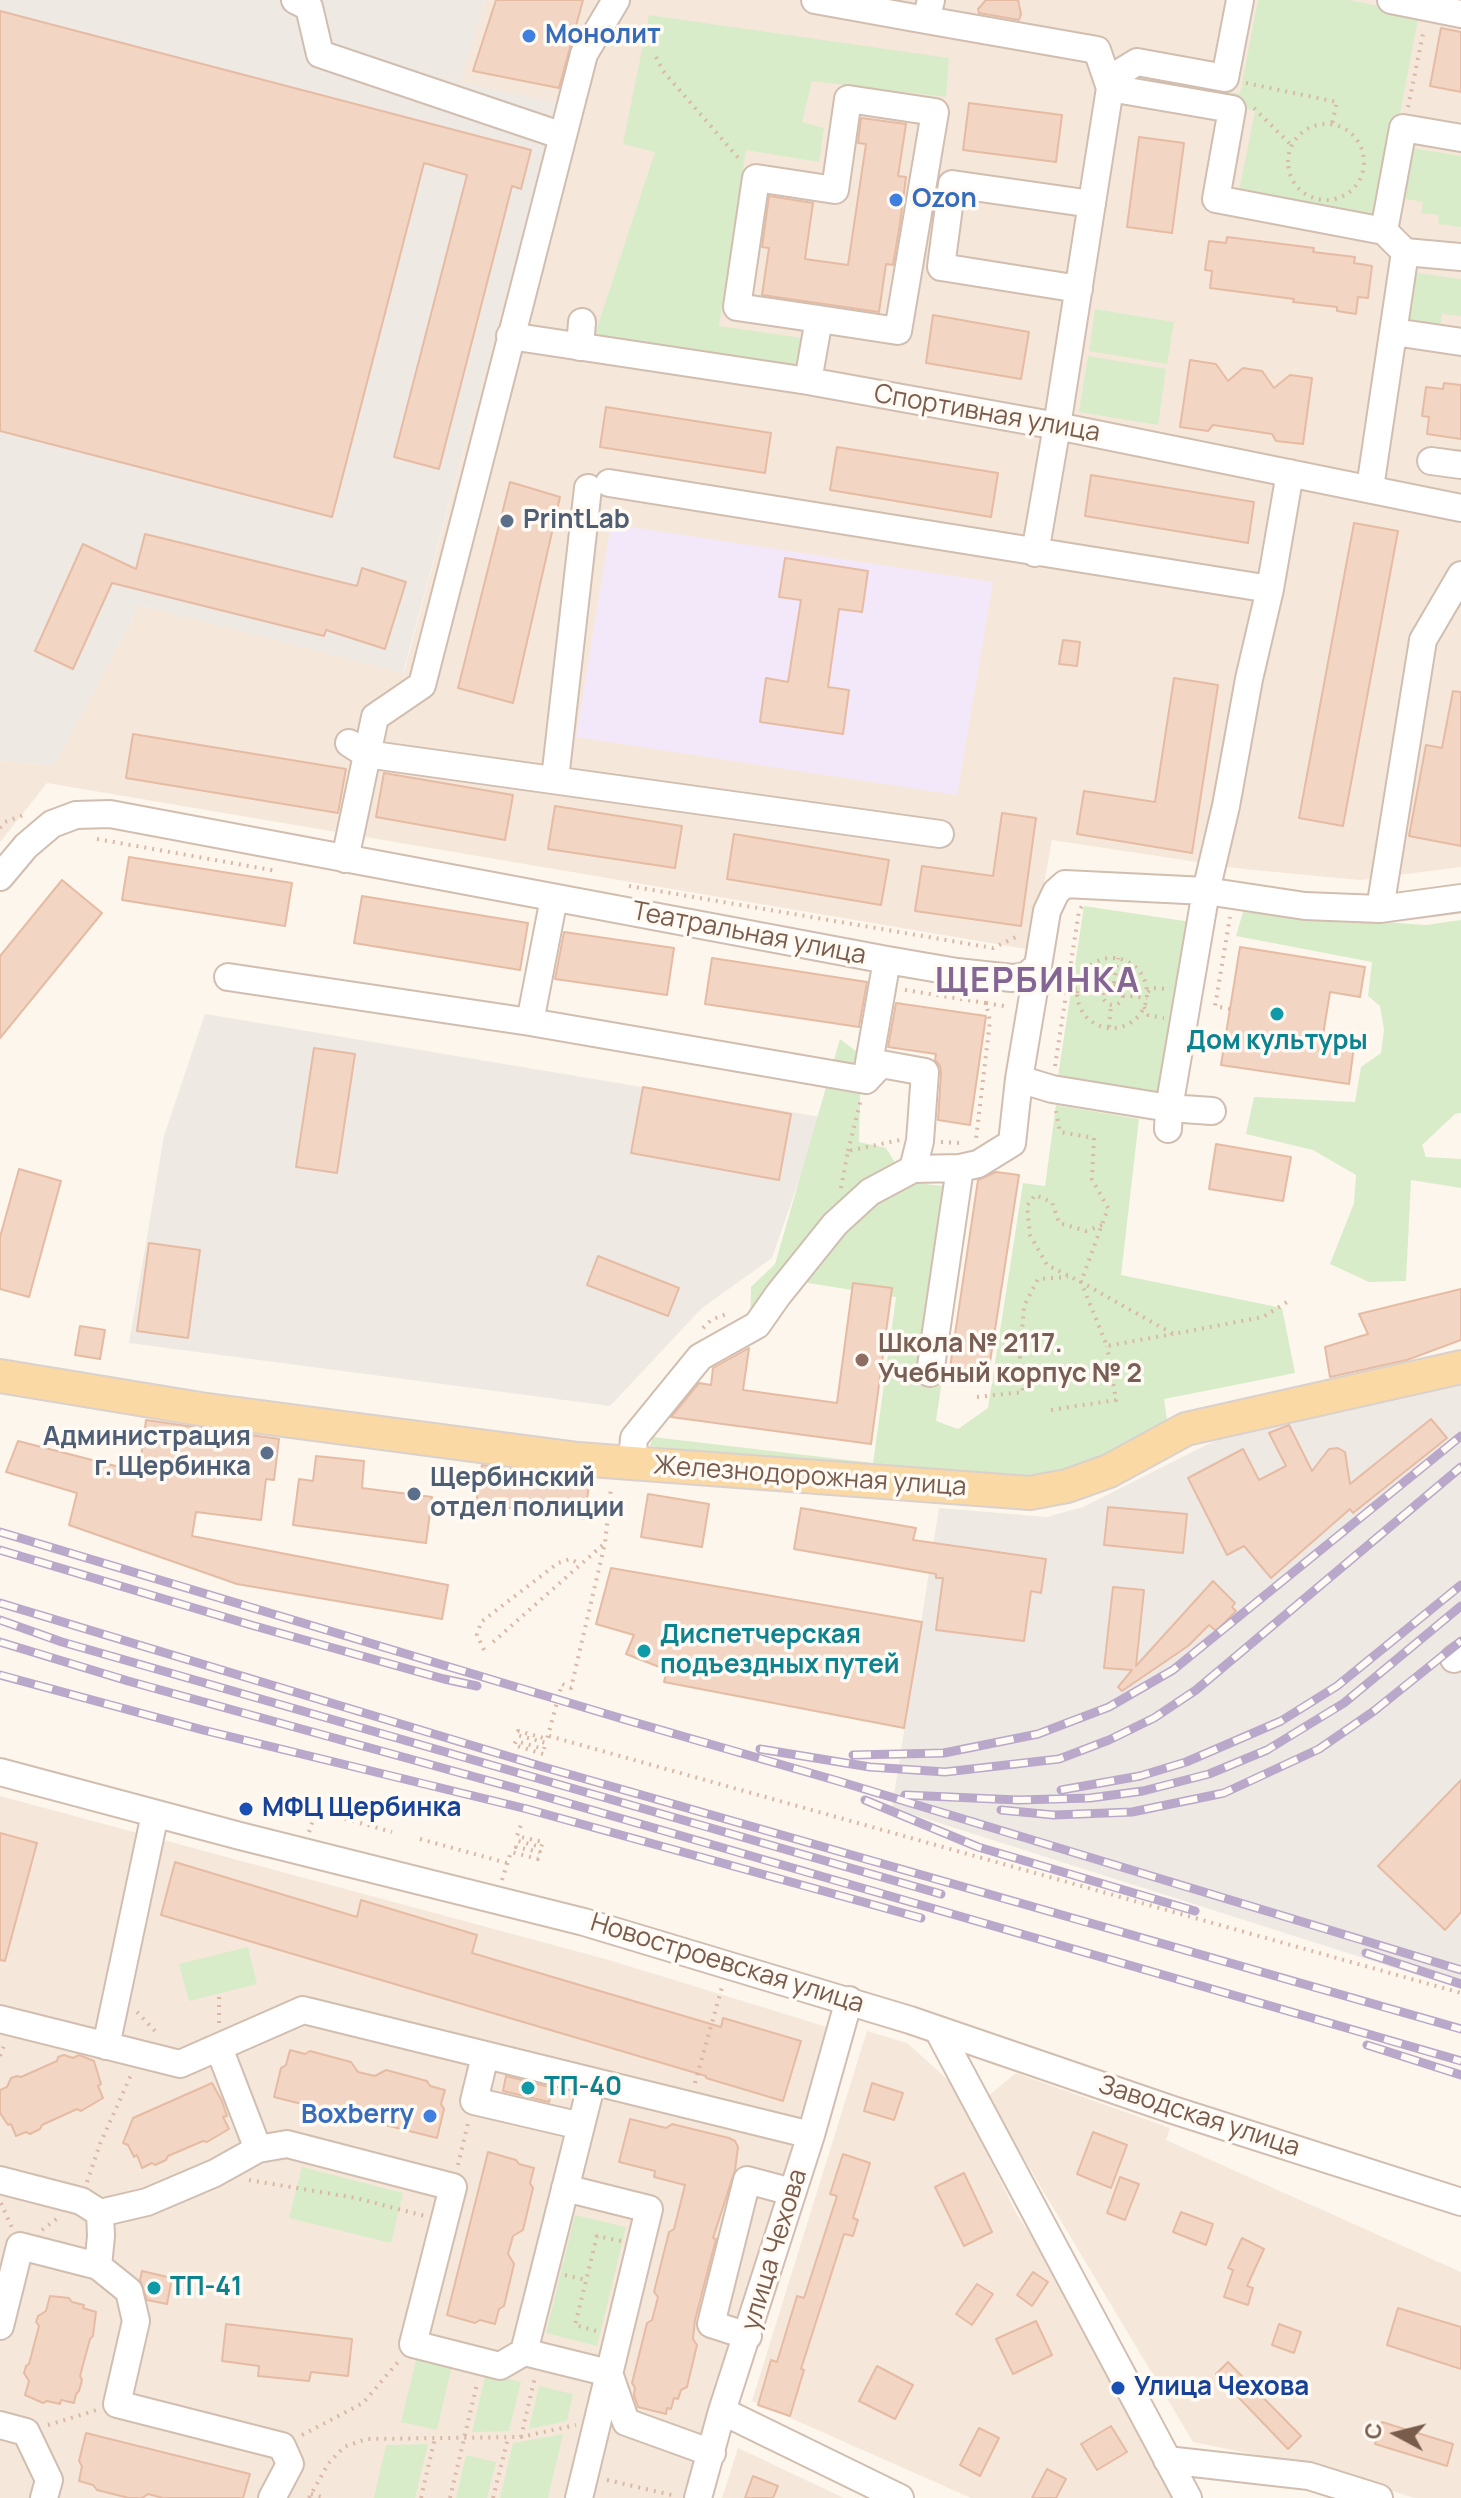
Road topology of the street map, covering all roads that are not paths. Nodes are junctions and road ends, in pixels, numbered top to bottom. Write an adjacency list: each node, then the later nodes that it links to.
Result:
1 (295, 0): 9 (street)
2 (616, 0): 9 (street)
3 (815, 0): 6 (street)
4 (1240, 0): 8 (street)
5 (1391, 0): 7 (street)
6 (928, 10): 8 (street)
7 (1461, 14)
8 (1110, 88): 11 (street); 12 (street)
9 (563, 136): 18 (street)
10 (1461, 138): 12 (street)
11 (1092, 204): 15 (street); 15 (street)
12 (1384, 231): 13 (street)
13 (1405, 252): 14 (street); 17 (street)
14 (1461, 257)
15 (1079, 289): 21 (street)
16 (819, 319): 16 (street); 20 (street)
17 (1394, 332): 19 (street); 25 (street)
18 (510, 336): 20 (street, Спортивная улица); 30 (street)
19 (1461, 342)
20 (808, 381): 21 (street, Спортивная улица)
21 (1057, 426): 24 (street, Спортивная улица); 27 (street)
22 (1431, 461): 23 (street)
23 (1461, 465)
24 (1290, 473): 25 (street, Спортивная улица); 29 (street)
25 (1370, 488): 26 (street, Спортивная улица)
26 (1461, 508)
27 (1035, 553): 29 (street); 31 (street)
28 (1461, 575): 38 (street)
29 (1270, 589): 35 (street)
30 (357, 748): 31 (street); 33 (street)
31 (555, 779): 32 (street)
32 (940, 834)
33 (345, 859): 34 (street, Театральная улица); 36 (street, Театральная улица)
34 (0, 877)
35 (1206, 891): 38 (street); 40 (street); 46 (street)
36 (554, 898): 39 (street, Театральная улица); 42 (street)
37 (1461, 898): 38 (street)
38 (1380, 909)
39 (887, 960): 40 (street, Театральная улица); 44 (street)
40 (1038, 966): 43 (street)
41 (228, 977): 42 (street)
42 (530, 1022): 44 (street)
43 (1019, 1079): 46 (street); 47 (street)
44 (866, 1080): 48 (street)
45 (1212, 1111): 46 (street)
46 (1169, 1118)
47 (960, 1168): 48 (street); 50 (street)
48 (913, 1169): 52 (street)
49 (1461, 1367): 52 (main road, Железнодорожная улица)
50 (930, 1373)
51 (0, 1376): 52 (main road, Железнодорожная улица)
52 (622, 1470)
53 (0, 1772): 54 (street, Новостроевская улица)
54 (155, 1814): 55 (street, Новостроевская улица); 58 (street)
55 (849, 2000): 57 (street, Новостроевская улица); 63 (street, улица Чехова)
56 (0, 2019): 58 (street)
57 (938, 2030): 68 (street, Заводская улица); 78 (street)
58 (106, 2046): 59 (street)
59 (219, 2048): 60 (street); 64 (street)
60 (485, 2056): 61 (street); 62 (street)
61 (592, 2082): 62 (street); 63 (street)
62 (581, 2126): 66 (street)
63 (811, 2135): 67 (street, улица Чехова)
64 (258, 2149): 69 (street); 73 (street)
65 (0, 2180): 69 (street)
66 (565, 2188): 73 (street); 74 (street)
67 (792, 2192): 72 (street, улица Чехова); 72 (street)
68 (1461, 2202)
69 (90, 2207): 70 (street)
70 (98, 2266): 71 (street); 81 (street)
71 (0, 2326)
72 (748, 2336): 75 (street, улица Чехова)
73 (532, 2354): 74 (street)
74 (609, 2373): 77 (street); 79 (street)
75 (722, 2411): 77 (street, улица Чехова); 83 (street)
76 (0, 2425): 80 (street)
77 (712, 2453): 82 (street, улица Чехова)
78 (1167, 2460): 84 (street); 85 (street)
79 (582, 2486)
80 (44, 2498)
81 (272, 2498)
82 (698, 2498)
83 (900, 2498)
84 (1188, 2498)
85 (1379, 2498)

